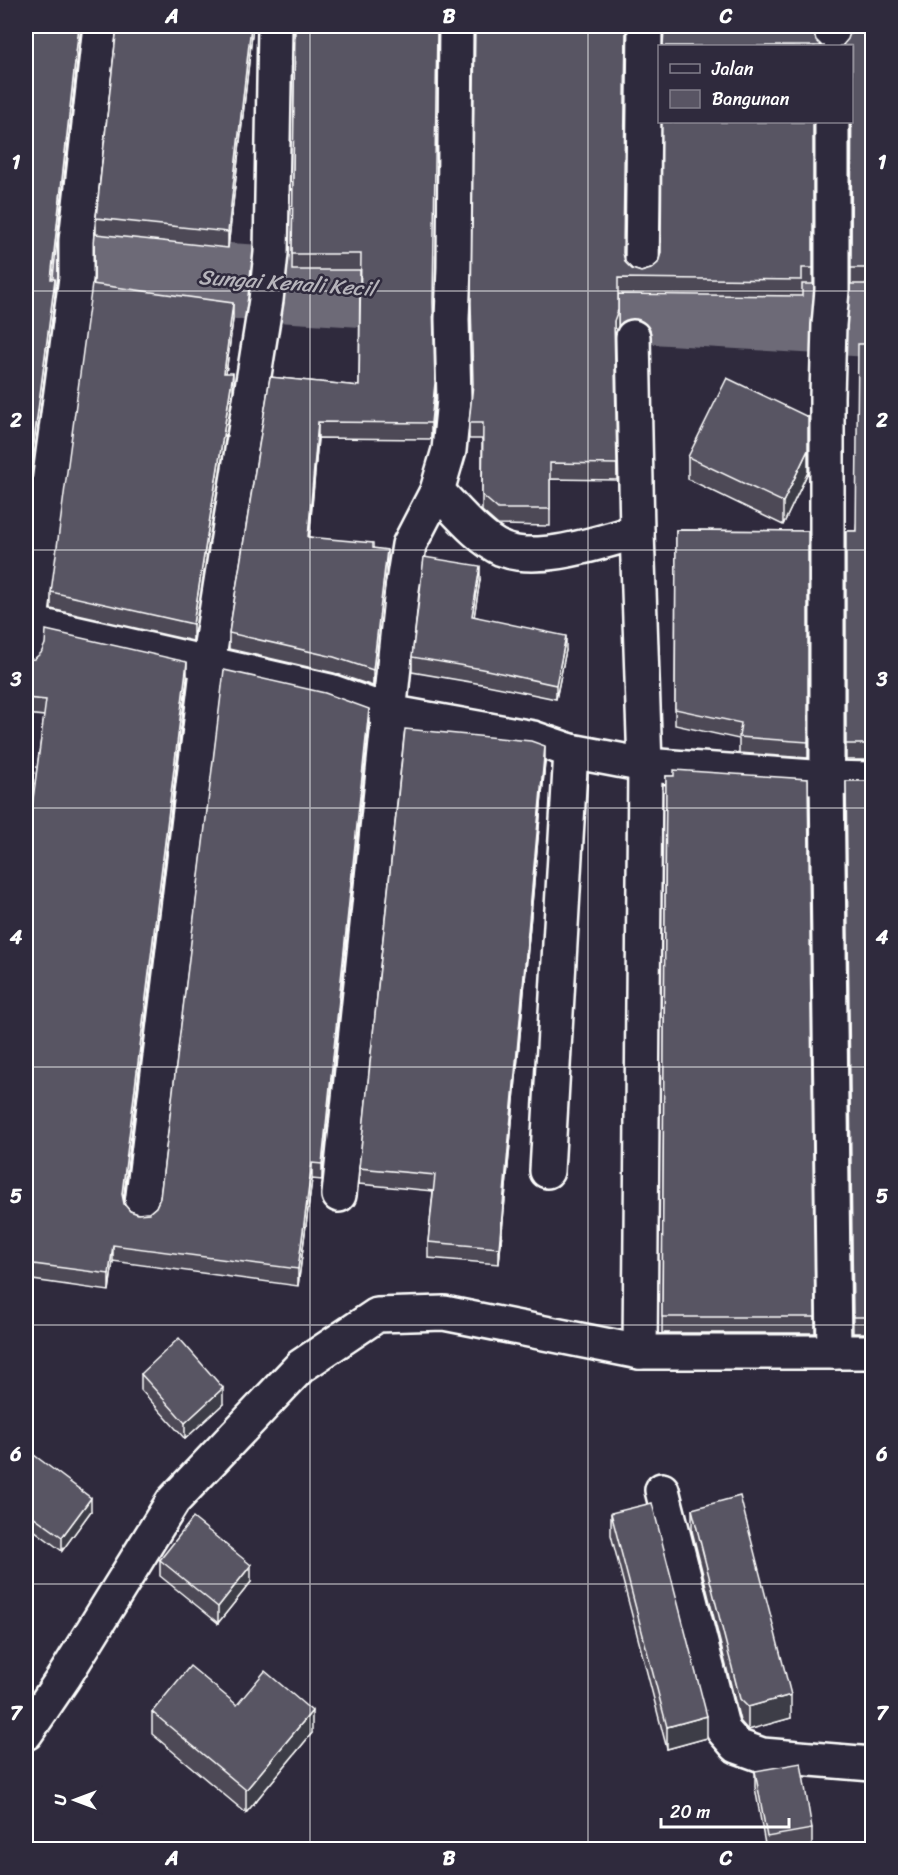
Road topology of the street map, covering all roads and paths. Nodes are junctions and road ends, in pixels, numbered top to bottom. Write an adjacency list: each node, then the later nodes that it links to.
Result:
1 (100, 26): 12 (street)
2 (275, 26): 14 (street)
3 (456, 26): 10 (street)
4 (645, 26): 8 (street)
5 (832, 26): 6 (street)
6 (832, 45)
7 (832, 123): 18 (street)
8 (642, 269)
9 (633, 337): 11 (street)
10 (437, 491): 11 (street); 15 (street)
11 (637, 532): 17 (street)
12 (28, 622): 13 (street); 14 (street)
13 (26, 658)
14 (208, 663): 15 (street); 22 (street)
15 (389, 712): 16 (street); 21 (street)
16 (571, 750): 17 (street); 20 (street)
17 (645, 765): 18 (street); 23 (street)
18 (827, 778): 19 (street); 24 (street)
19 (873, 779)
20 (547, 1171)
21 (339, 1195)
22 (141, 1212)
23 (640, 1352): 24 (street); 27 (street)
24 (834, 1352): 25 (street)
25 (873, 1352)
26 (662, 1490): 28 (street)
27 (26, 1733)
28 (873, 1764)

